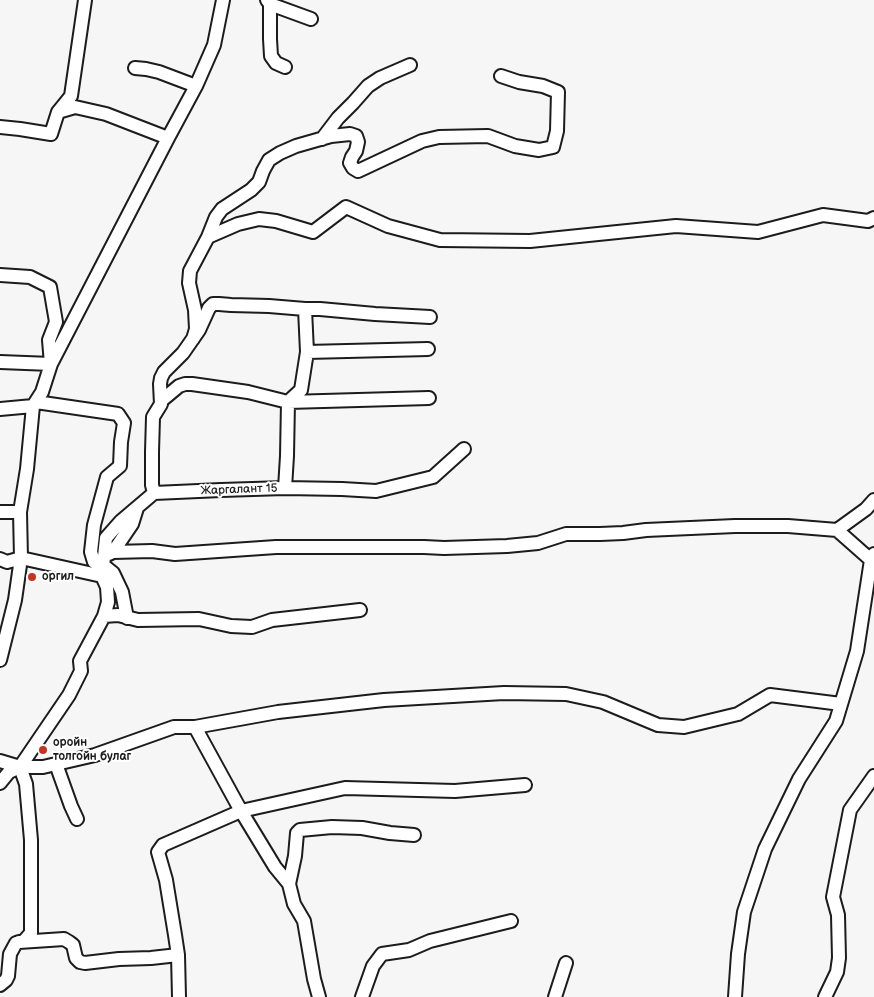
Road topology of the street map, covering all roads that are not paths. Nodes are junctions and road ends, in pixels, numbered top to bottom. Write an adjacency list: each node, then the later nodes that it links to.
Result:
1 (85, 0): 10 (street)
2 (222, 0): 9 (street)
3 (268, 2): 4 (street); 6 (street)
4 (310, 19)
5 (410, 65): 13 (street)
6 (286, 67)
7 (135, 68): 9 (street)
8 (501, 76): 13 (street)
9 (196, 86): 12 (street)
10 (58, 112): 11 (street); 12 (street)
11 (0, 127)
12 (168, 138): 23 (street)
13 (322, 139): 15 (street)
14 (874, 218): 15 (street)
15 (208, 237): 19 (street)
16 (0, 276): 23 (street)
17 (305, 309): 18 (street); 19 (street); 21 (street)
18 (430, 317)
19 (193, 339): 25 (street)
20 (428, 349): 21 (street)
21 (307, 352): 26 (street)
22 (0, 362): 23 (street)
23 (51, 364): 27 (street)
24 (429, 398): 26 (street)
25 (161, 401): 26 (street); 31 (street)
26 (288, 402): 30 (street)
27 (34, 404): 28 (street); 34 (street); 39 (street)
28 (0, 409)
29 (464, 449): 30 (street, Жаргалант 15)
30 (285, 488): 31 (street, Жаргалант 15)
31 (154, 493): 39 (street)
32 (874, 500): 35 (street)
33 (0, 512): 34 (street)
34 (20, 512): 36 (street)
35 (837, 530): 37 (street); 39 (street)
36 (21, 558): 38 (street); 39 (street); 45 (street)
37 (873, 558): 43 (street)
38 (0, 559)
39 (106, 562): 41 (street); 42 (street)
40 (360, 610): 42 (street)
41 (104, 616): 42 (street); 50 (street)
42 (127, 618)
43 (861, 626): 44 (street); 46 (street)
44 (874, 630)
45 (0, 660)
46 (842, 704): 47 (street); 67 (street)
47 (196, 727): 49 (street); 54 (street)
48 (0, 761): 50 (street)
49 (56, 764): 50 (street); 55 (street)
50 (20, 767): 52 (street); 59 (street)
51 (874, 776): 68 (street)
52 (0, 783)
53 (525, 785): 54 (street)
54 (241, 811): 57 (street); 60 (street)
55 (77, 819)
56 (414, 835): 57 (street)
57 (289, 884): 64 (street)
58 (511, 921): 65 (street)
59 (16, 943): 60 (street); 62 (street)
60 (178, 955): 63 (street)
61 (566, 963): 66 (street)
62 (0, 985)
63 (179, 997)
64 (319, 997)
65 (362, 997)
66 (555, 997)
67 (735, 997)
68 (825, 997)

